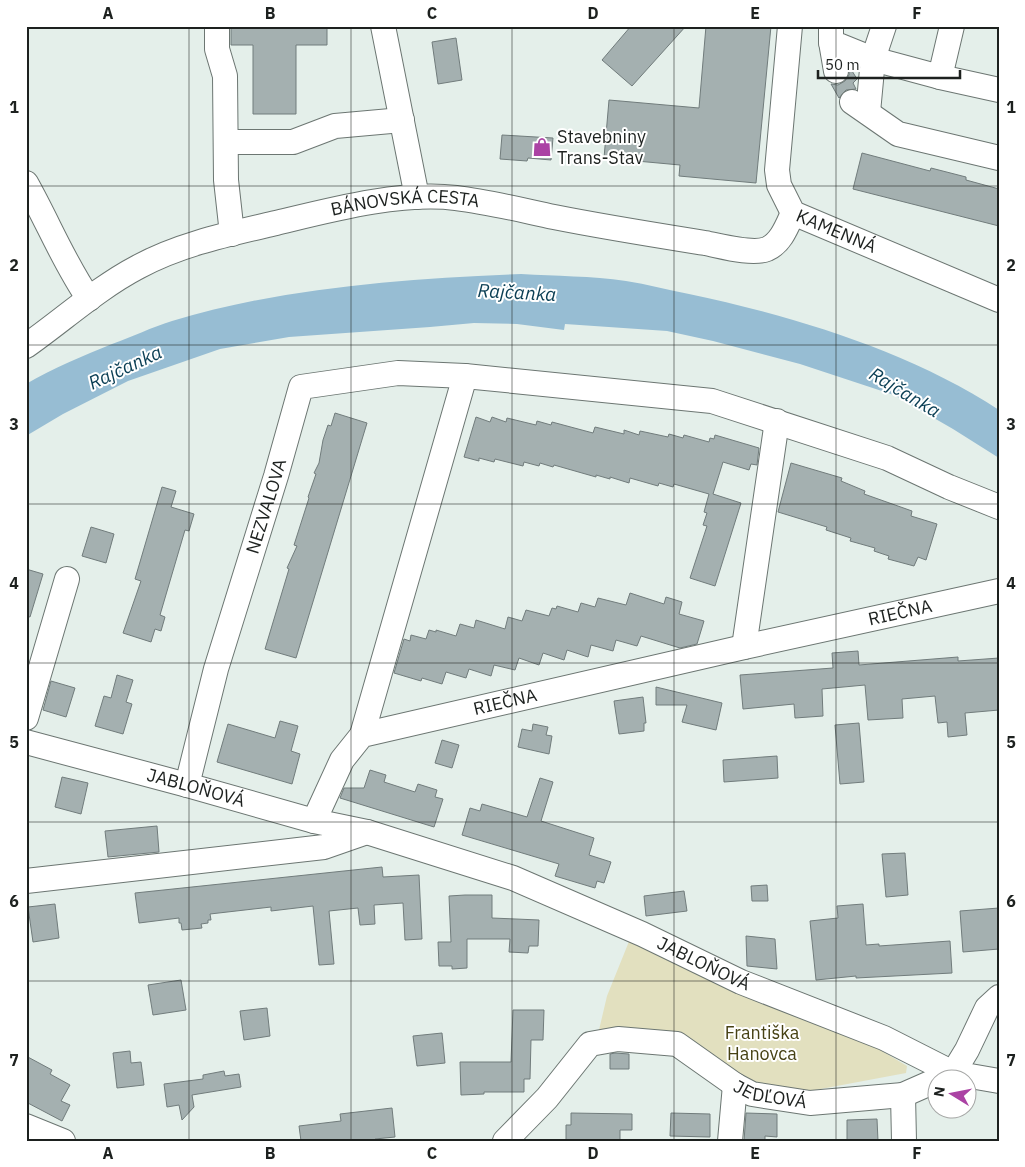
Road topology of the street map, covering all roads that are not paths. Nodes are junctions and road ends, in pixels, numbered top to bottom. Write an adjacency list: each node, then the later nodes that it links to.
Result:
1 (217, 26): 12 (street)
2 (383, 26): 11 (street)
3 (790, 26): 16 (street, KAMENNÁ)
4 (884, 26): 7 (street)
5 (952, 26): 9 (street)
6 (831, 34): 7 (street); 8 (street)
7 (872, 59): 9 (street); 13 (street)
8 (836, 71)
9 (940, 77): 10 (street)
10 (999, 90)
11 (402, 120): 12 (street); 15 (street)
12 (226, 142): 17 (street)
13 (999, 158)
14 (26, 183): 18 (street)
15 (417, 197): 16 (street, BÁNOVSKÁ CESTA); 17 (street, BÁNOVSKÁ CESTA)
16 (794, 213): 19 (street, KAMENNÁ)
17 (232, 234): 18 (street, BÁNOVSKÁ CESTA)
18 (89, 299): 20 (street, BÁNOVSKÁ CESTA)
19 (999, 300)
20 (26, 346)
21 (465, 376): 22 (street); 28 (street); 30 (street, NEZVALOVA)
22 (777, 422): 23 (street); 26 (street)
23 (999, 508)
24 (67, 579): 27 (street)
25 (999, 591): 26 (street, RIEČNA)
26 (744, 647): 28 (street, RIEČNA)
27 (26, 718)
28 (362, 735): 31 (street)
29 (26, 742): 30 (street, JABLOŇOVÁ)
30 (186, 784): 31 (street, JABLOŇOVÁ)
31 (314, 821): 32 (street, JABLOŇOVÁ)
32 (367, 832): 33 (street); 35 (street, JABLOŇOVÁ)
33 (26, 881)
34 (999, 997): 36 (street)
35 (949, 1070)
36 (954, 1070)
37 (978, 1077): 38 (street)
38 (999, 1081)
39 (928, 1084): 41 (street, JEDĽOVÁ)
40 (734, 1086): 41 (street, JEDĽOVÁ); 44 (street, JEDĽOVÁ); 45 (street)
41 (903, 1095): 46 (street)
42 (26, 1126): 43 (street)
43 (63, 1141)
44 (505, 1141)
45 (730, 1141)
46 (904, 1141)

